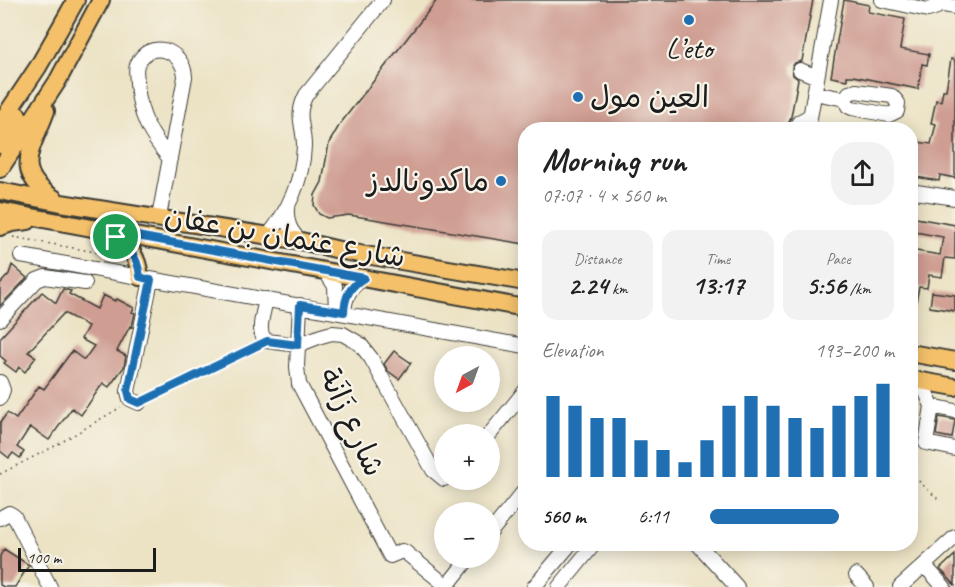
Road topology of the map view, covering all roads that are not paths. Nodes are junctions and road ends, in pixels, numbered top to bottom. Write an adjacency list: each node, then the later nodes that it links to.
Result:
1 (76, 0): 9 (main road)
2 (101, 0): 11 (main road)
3 (383, 0): 23 (street)
4 (831, 0): 10 (street)
5 (882, 0): 6 (street)
6 (937, 2): 7 (street)
7 (955, 7)
8 (801, 66): 10 (street)
9 (38, 67): 15 (main road); 16 (main road)
10 (818, 71): 12 (street)
11 (57, 82): 18 (main road); 22 (main road)
12 (814, 93): 13 (street); 14 (street)
13 (845, 99)
14 (809, 122)
15 (0, 124)
16 (0, 144)
17 (170, 159): 17 (street); 25 (street)
18 (0, 170)
19 (0, 191): 22 (main road, شارع عثمان بن عفان)
20 (918, 192): 21 (street)
21 (955, 198)
22 (61, 203): 25 (main road, شارع عثمان بن عفان)
23 (287, 208): 29 (street); 30 (street)
24 (0, 211): 26 (main road, شارع عثمان بن عفان)
25 (159, 217): 29 (main road, شارع عثمان بن عفان)
26 (50, 220): 27 (main road, شارع عثمان بن عفان); 28 (main road)
27 (105, 230): 32 (main road, شارع عثمان بن عفان); 33 (main road)
28 (4, 231)
29 (267, 237): 30 (main road, شارع عثمان بن عفان)
30 (301, 241): 35 (main road, شارع عثمان بن عفان)
31 (21, 256): 33 (street)
32 (324, 270): 34 (main road, شارع عثمان بن عفان); 40 (street)
33 (145, 278): 37 (street); 52 (street)
34 (364, 278): 39 (main road, شارع عثمان بن عفان); 40 (street)
35 (518, 281)
36 (85, 283): 41 (street)
37 (266, 299): 38 (street); 42 (street)
38 (300, 305): 40 (street); 42 (street, شارع زَانَة)
39 (518, 307)
40 (340, 311): 43 (street)
41 (0, 319)
42 (298, 345): 57 (street); 69 (street, شارع زَانَة)
43 (518, 345)
44 (918, 354): 45 (main road)
45 (955, 361)
46 (918, 380): 49 (main road)
47 (0, 382): 50 (street)
48 (918, 383): 53 (street)
49 (955, 387)
50 (0, 398)
51 (518, 400): 55 (street)
52 (136, 402)
53 (932, 406): 54 (street); 56 (street)
54 (955, 411)
55 (498, 424)
56 (955, 449)
57 (434, 471)
58 (518, 499): 60 (street)
59 (0, 518): 70 (street)
60 (500, 521)
61 (955, 537): 65 (street)
62 (565, 551): 71 (street)
63 (588, 551): 72 (street)
64 (702, 551): 68 (street)
65 (924, 565): 75 (street); 76 (street)
66 (461, 568): 69 (street)
67 (856, 575): 74 (street)
68 (722, 580): 73 (street)
69 (447, 586)
70 (50, 587)
71 (534, 587)
72 (559, 587)
73 (737, 587)
74 (867, 587)
75 (900, 587)
76 (944, 587)

